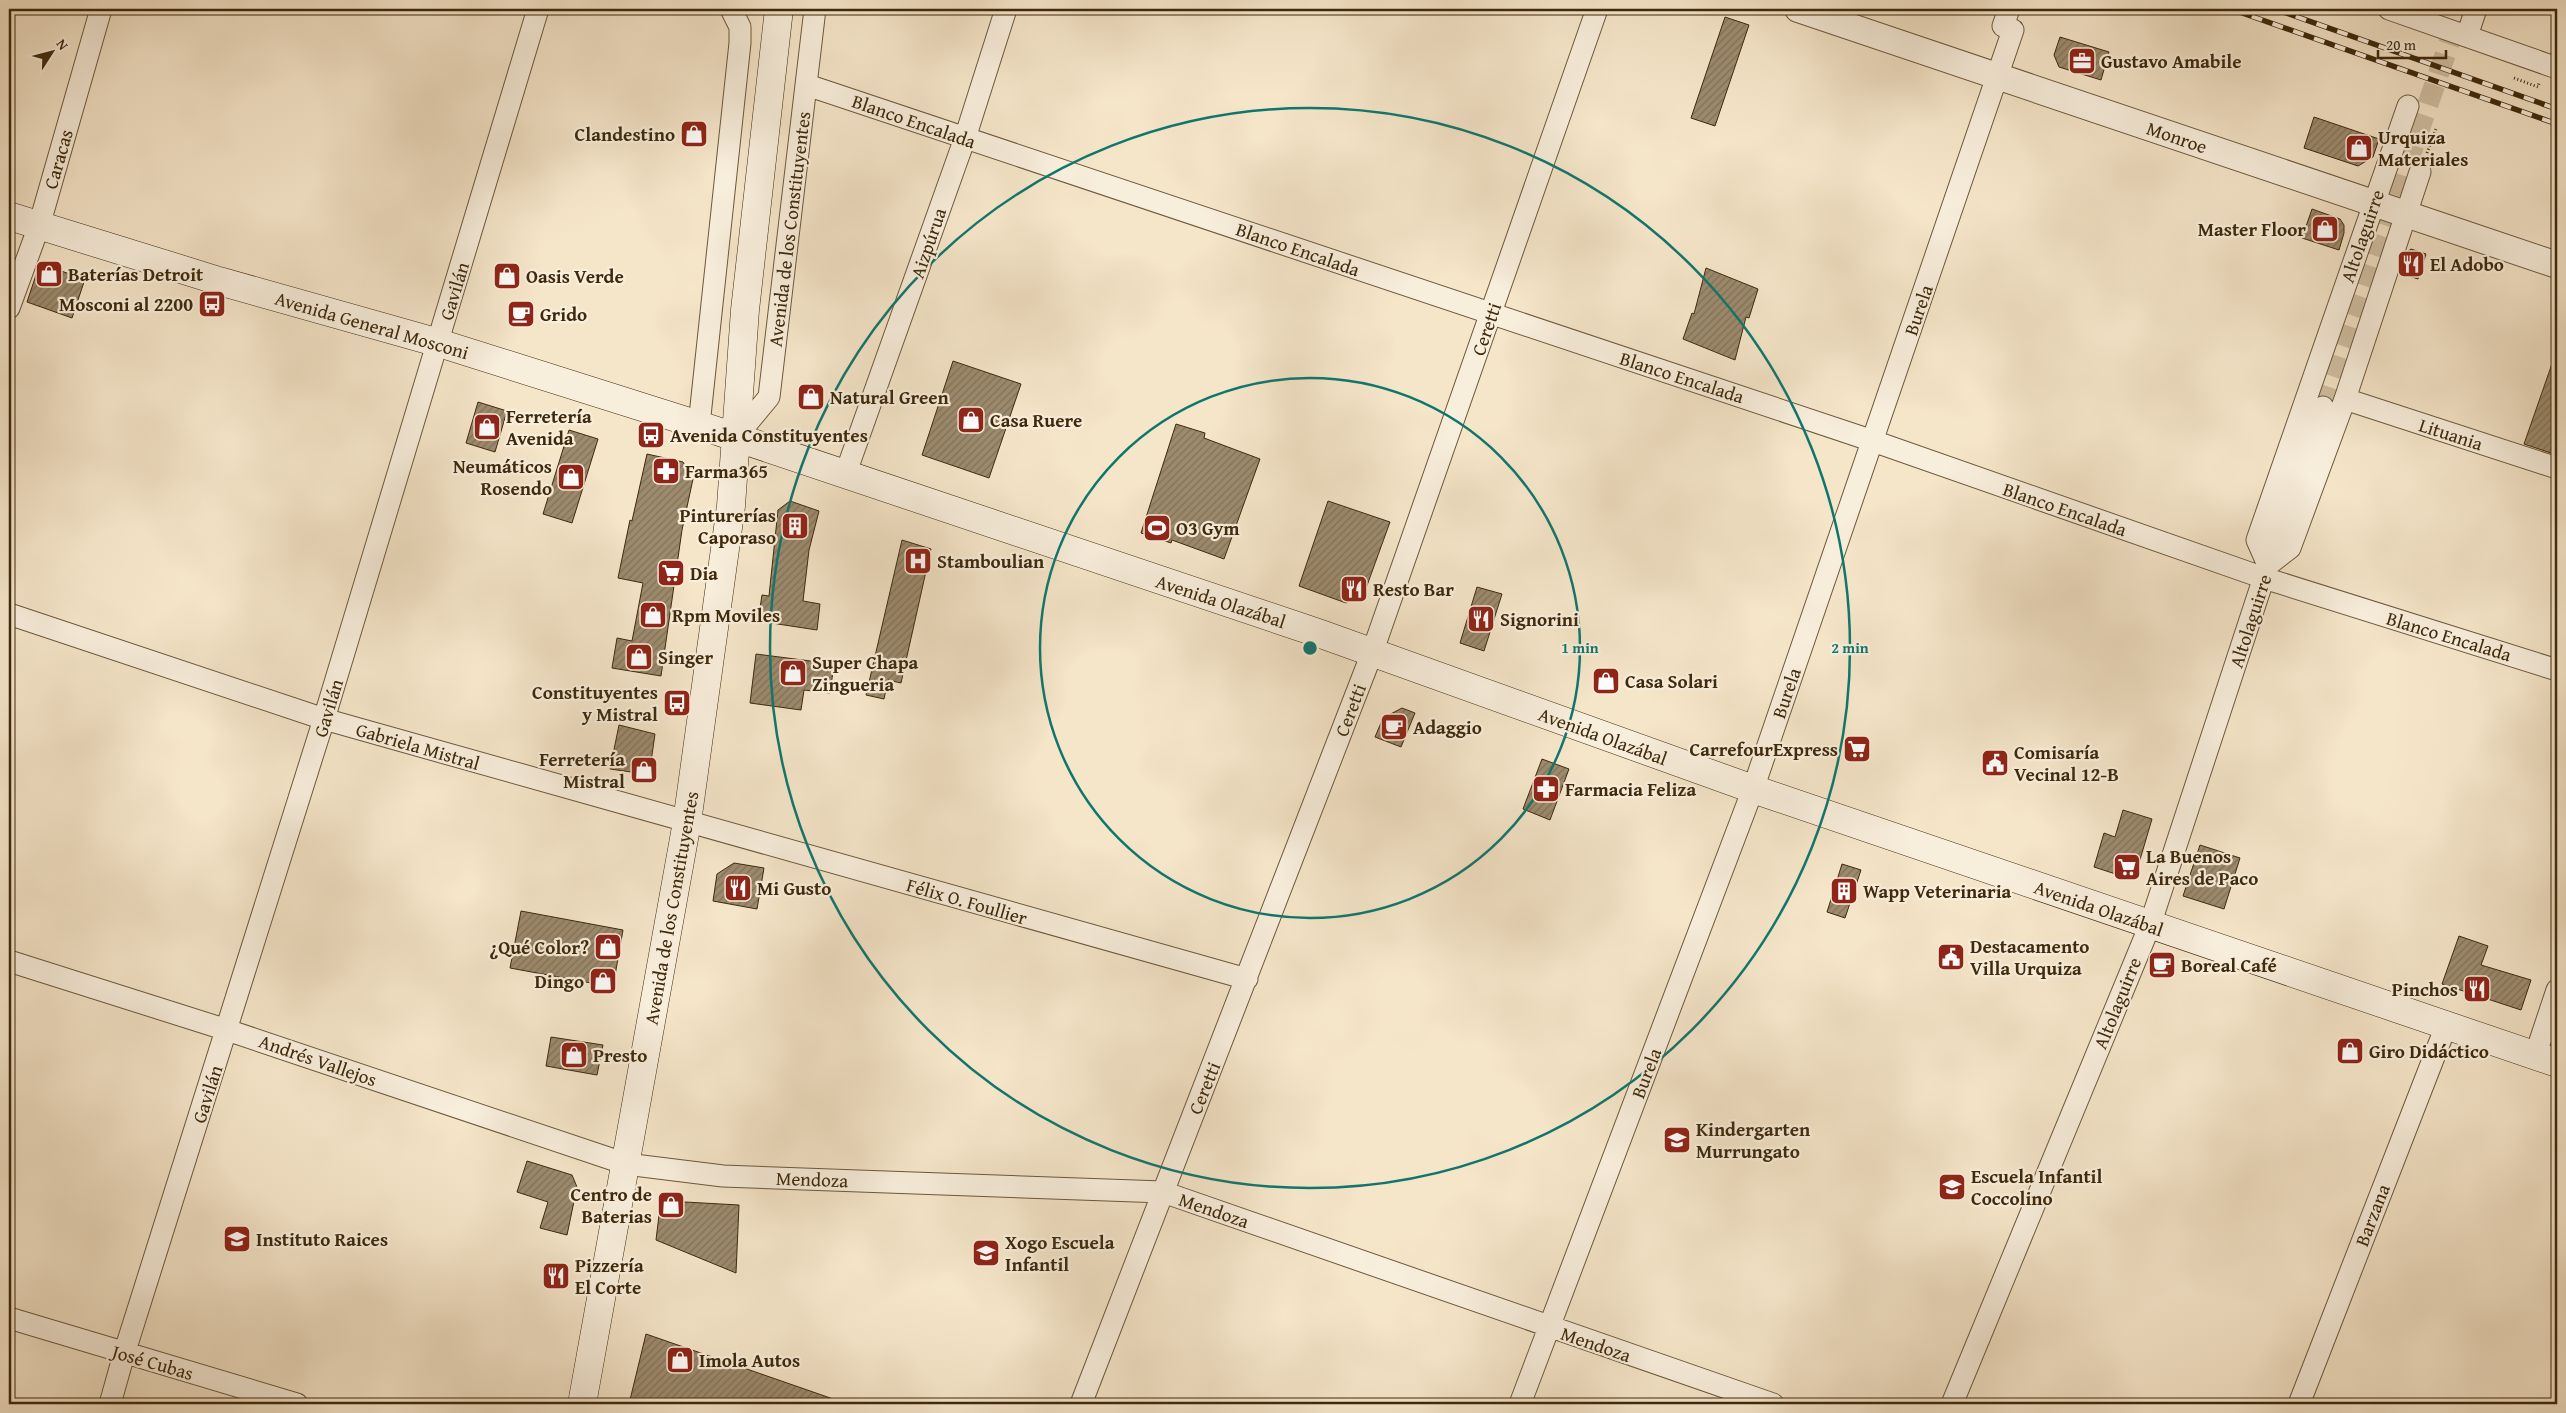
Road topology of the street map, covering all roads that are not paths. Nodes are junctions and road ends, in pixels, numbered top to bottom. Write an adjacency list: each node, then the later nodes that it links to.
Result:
1 (101, 9): 23 (street, Caracas)
2 (538, 9): 27 (street, Gavilán)
3 (731, 9): 30 (street)
4 (779, 9): 31 (main road, Avenida de los Constituyentes)
5 (815, 9): 16 (street, Avenida de los Constituyentes)
6 (1006, 9): 18 (street, Aizpúrua)
7 (1597, 9): 26 (street, Ceretti)
8 (1798, 9): 15 (street, Monroe)
9 (2010, 9): 15 (street, Burela)
10 (2389, 9): 12 (street)
11 (2476, 9): 13 (street)
12 (2441, 17): 13 (street)
13 (2467, 36): 14 (street)
14 (2557, 68)
15 (1998, 76): 20 (street, Monroe); 32 (street, Burela)
16 (807, 85): 18 (street, Blanco Encalada); 31 (street, Avenida de los Constituyentes)
17 (2408, 106): 20 (street, Altolaguirre)
18 (965, 138): 26 (street, Blanco Encalada); 34 (street, Aizpúrua)
19 (2420, 172): 21 (street, Altolaguirre)
20 (2372, 203): 21 (street, Monroe); 35 (street, Altolaguirre)
21 (2405, 214): 24 (street, Monroe); 28 (street, Altolaguirre)
22 (9, 216): 23 (main road, Avenida General Mosconi)
23 (39, 226): 25 (street, Caracas); 27 (main road, Avenida General Mosconi)
24 (2557, 265)
25 (9, 308)
26 (1491, 314): 32 (street, Blanco Encalada); 37 (street, Ceretti)
27 (439, 343): 30 (main road, Avenida General Mosconi); 39 (street, Gavilán)
28 (2345, 399): 33 (street, Lituania); 35 (street, Altolaguirre)
29 (2323, 407): 35 (street, Altolaguirre)
30 (699, 425): 31 (main road, Avenida General Mosconi)
31 (734, 438): 34 (main road, Avenida Olazábal); 41 (main road, Avenida de los Constituyentes)
32 (1873, 441): 35 (street, Blanco Encalada); 40 (street, Burela)
33 (2557, 468)
34 (845, 475): 37 (main road, Avenida Olazábal)
35 (2266, 571): 38 (street, Blanco Encalada); 42 (street, Altolaguirre)
36 (9, 614): 39 (street, Gabriela Mistral)
37 (1372, 653): 40 (main road, Avenida Olazábal); 44 (street, Ceretti)
38 (2557, 670)
39 (324, 720): 41 (street, Gabriela Mistral); 47 (street, Gavilán)
40 (1753, 789): 42 (main road, Avenida Olazábal); 52 (street, Burela)
41 (687, 822): 44 (street, Félix O. Foullier); 49 (main road, Avenida de los Constituyentes)
42 (2150, 925): 46 (main road, Avenida Olazábal); 60 (street, Altolaguirre)
43 (9, 961): 47 (street, Andrés Vallejos)
44 (1247, 979): 50 (street, Ceretti)
45 (2557, 990): 48 (street)
46 (2446, 1026): 48 (main road, Avenida Olazábal); 61 (street, Barzana)
47 (227, 1030): 49 (street, Andrés Vallejos); 53 (street, Gavilán)
48 (2546, 1060)
49 (626, 1164): 50 (street, Mendoza); 56 (main road, Avenida de los Constituyentes)
50 (1163, 1192): 52 (street, Mendoza); 57 (street, Ceretti)
51 (9, 1318): 53 (street, José Cubas)
52 (1549, 1328): 58 (street, Burela); 59 (street, Mendoza)
53 (124, 1354): 54 (street, Gavilán); 55 (street, José Cubas)
54 (110, 1404)
55 (297, 1404)
56 (582, 1404)
57 (1081, 1404)
58 (1520, 1404)
59 (1773, 1404)
60 (1952, 1404)
61 (2299, 1404)

